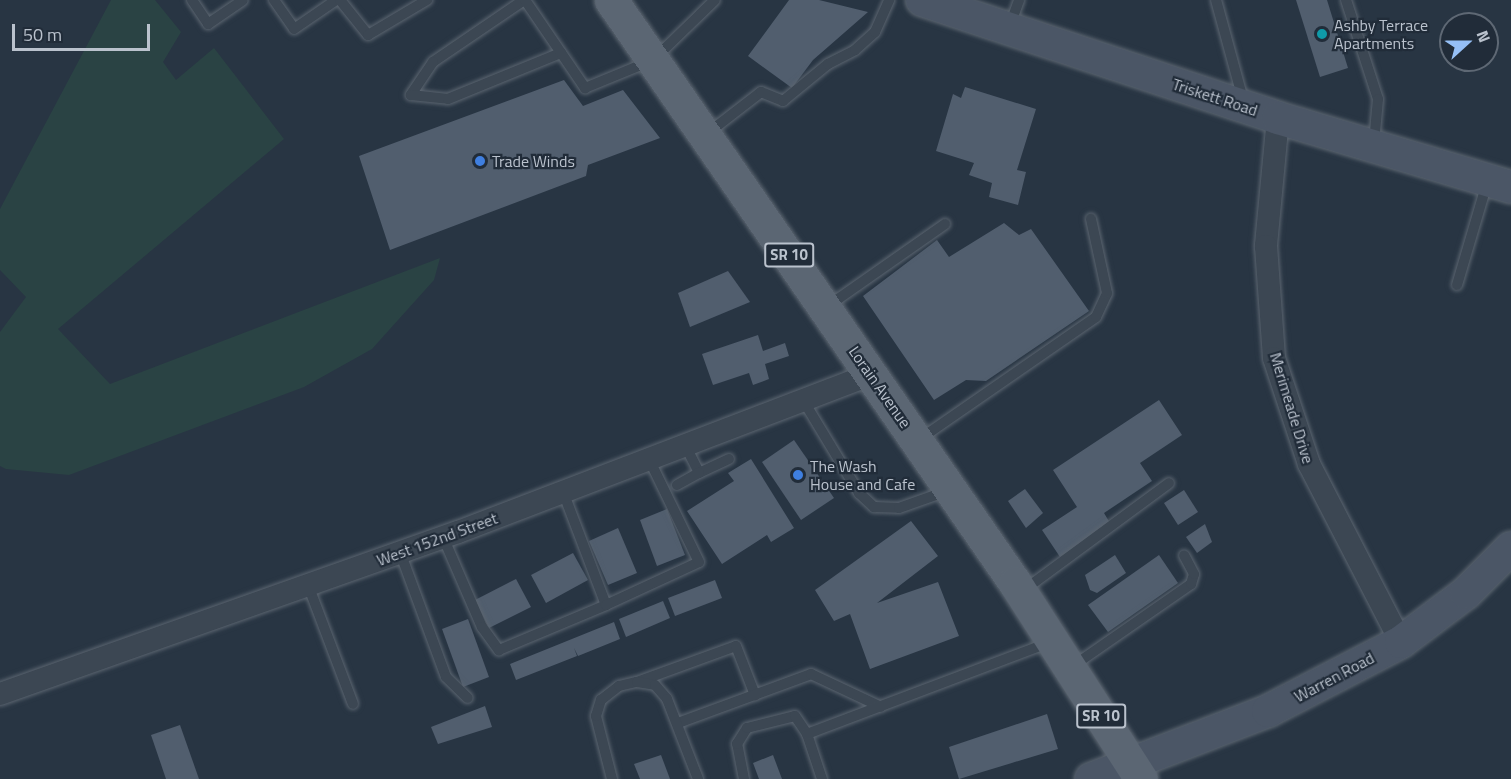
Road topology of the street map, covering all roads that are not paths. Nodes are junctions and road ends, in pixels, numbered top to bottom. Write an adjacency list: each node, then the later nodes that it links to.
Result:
1 (192, 0): 2 (lane)
2 (243, 0)
3 (274, 0): 4 (lane)
4 (338, 0): 5 (lane)
5 (427, 0)
6 (525, 0): 15 (lane); 15 (lane)
7 (611, 0): 16 (main road, Lorain Avenue / SR 10)
8 (715, 0): 16 (lane)
9 (889, 0): 19 (lane)
10 (922, 0): 14 (main road, Triskett Road)
11 (1019, 0): 14 (lane)
12 (1216, 0): 17 (lane)
13 (1346, 0): 20 (lane)
14 (1009, 29): 17 (main road, Triskett Road)
15 (561, 53): 16 (lane)
16 (653, 60): 19 (main road, Lorain Avenue / SR 10)
17 (1245, 106): 18 (main road, Triskett Road)
18 (1278, 118): 20 (main road, Triskett Road); 45 (street, Merimeade Drive)
19 (705, 135): 25 (main road, Lorain Avenue / SR 10)
20 (1374, 146): 21 (main road, Triskett Road)
21 (1499, 183): 24 (lane)
22 (1091, 219): 28 (lane)
23 (945, 224): 25 (lane)
24 (1457, 285)
25 (825, 308): 26 (main road, Lorain Avenue / SR 10)
26 (871, 374): 27 (street, West 152nd Street); 28 (main road, Lorain Avenue / SR 10)
27 (803, 399): 29 (street, West 152nd Street); 35 (lane)
28 (917, 441): 35 (main road, Lorain Avenue / SR 10)
29 (685, 445): 30 (street, West 152nd Street); 32 (lane)
30 (649, 459): 36 (street, West 152nd Street); 43 (lane)
31 (729, 459): 32 (lane)
32 (699, 473): 34 (lane)
33 (1169, 483): 42 (lane)
34 (677, 485)
35 (951, 490): 42 (main road, Lorain Avenue / SR 10)
36 (563, 492): 37 (street, West 152nd Street); 43 (lane)
37 (443, 537): 39 (street, West 152nd Street); 43 (lane)
38 (1511, 548): 45 (main road, Warren Road)
39 (400, 552): 41 (street, West 152nd Street); 50 (lane)
40 (1184, 555): 46 (lane)
41 (308, 585): 48 (street, West 152nd Street); 51 (lane)
42 (1021, 592): 44 (main road, Lorain Avenue / SR 10)
43 (606, 605)
44 (1053, 640): 46 (main road, Lorain Avenue / SR 10); 52 (lane)
45 (1401, 642): 55 (main road, Warren Road)
46 (1071, 668): 55 (main road, Lorain Avenue / SR 10)
47 (637, 682): 49 (lane); 53 (lane); 56 (lane)
48 (0, 694)
49 (755, 695): 52 (lane); 53 (lane)
50 (468, 698)
51 (353, 704)
52 (881, 707): 54 (lane)
53 (678, 723): 57 (lane)
54 (807, 734): 58 (lane); 59 (lane)
55 (1136, 772): 60 (main road, Warren Road)
56 (612, 779)
57 (698, 779)
58 (744, 779)
59 (822, 779)
60 (1091, 779)

